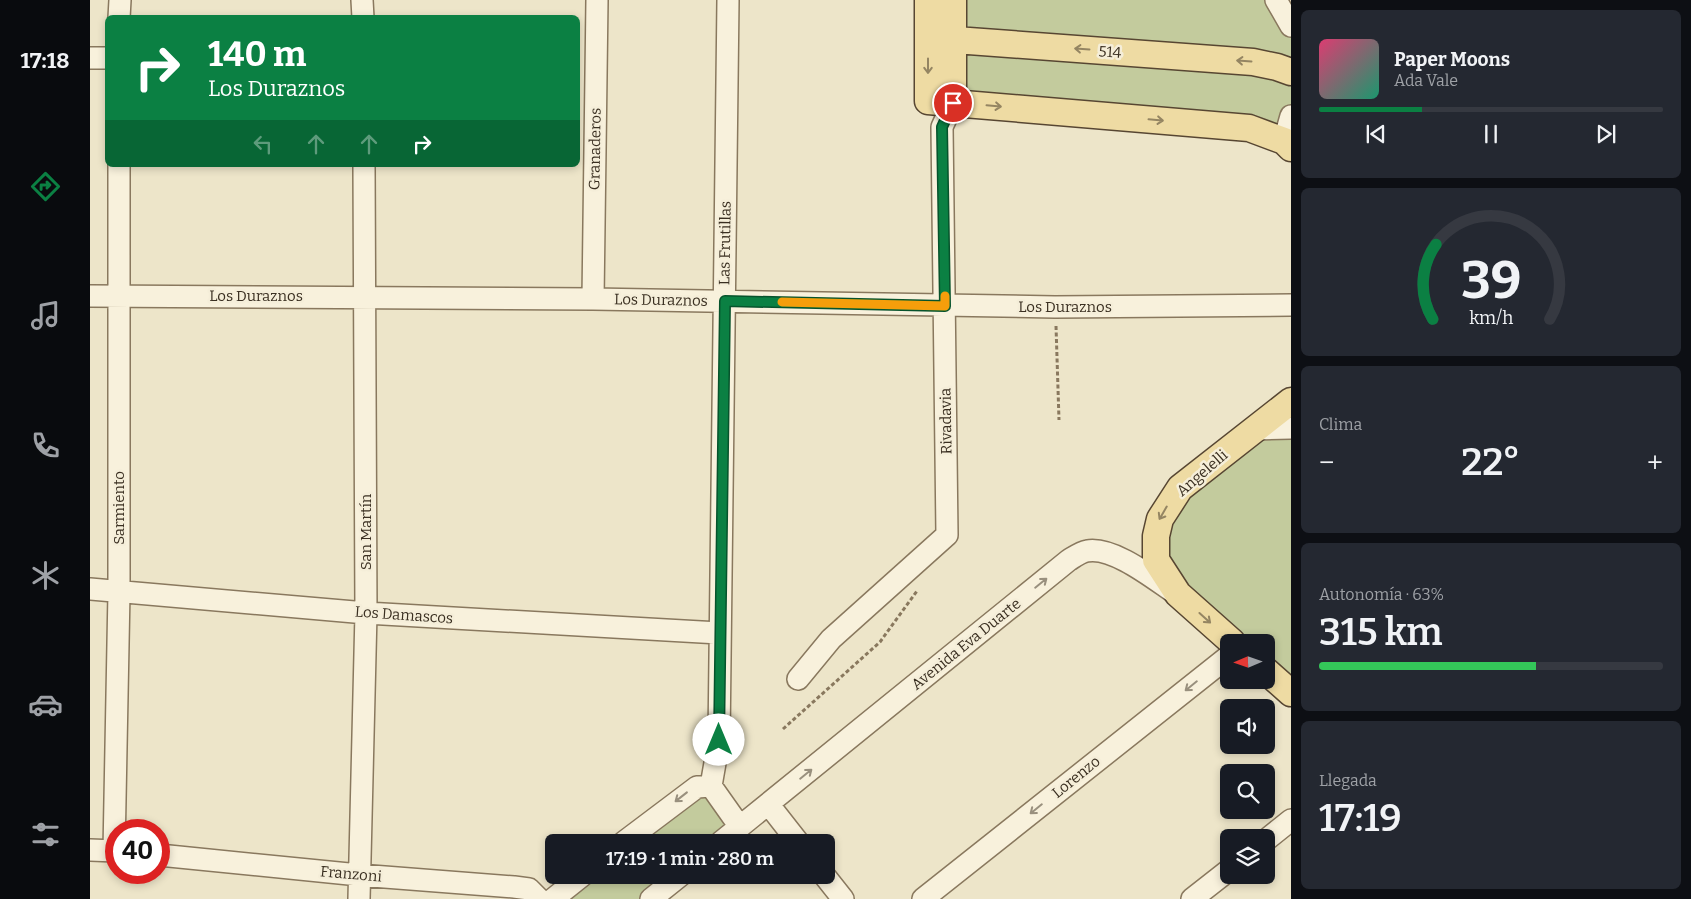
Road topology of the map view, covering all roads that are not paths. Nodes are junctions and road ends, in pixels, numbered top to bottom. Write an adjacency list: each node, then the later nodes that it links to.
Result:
1 (120, 0): 9 (street)
2 (362, 0): 10 (street)
3 (597, 0): 25 (street, Granaderos)
4 (728, 0): 26 (street, Las Frutillas)
5 (928, 0): 12 (main road)
6 (953, 0): 12 (main road)
7 (958, 0): 13 (main road)
8 (1276, 0): 11 (street)
9 (120, 15)
10 (363, 15)
11 (1291, 26)
12 (940, 39): 13 (main road, 514); 17 (main road)
13 (1005, 44): 16 (main road, 514, one-way to 13)
14 (90, 58): 15 (street)
15 (105, 58)
16 (1291, 72)
17 (940, 102): 19 (main road, one-way to 19); 28 (street, Rivadavia)
18 (1291, 116): 19 (street)
19 (1287, 145)
20 (119, 167): 23 (street, Sarmiento)
21 (364, 167): 24 (street, San Martín)
22 (90, 296): 23 (street, Los Duraznos)
23 (118, 296): 24 (street, Los Duraznos); 33 (street, Sarmiento)
24 (365, 297): 25 (street, Los Duraznos); 35 (street, San Martín)
25 (593, 299): 26 (street, Los Duraznos)
26 (725, 301): 28 (street, Los Duraznos); 36 (street, Las Frutillas)
27 (1291, 305): 28 (street, Los Duraznos)
28 (945, 306): 39 (street, Rivadavia)
29 (1291, 401): 31 (main road, Angelelli)
30 (1291, 428): 31 (street)
31 (1256, 429): 34 (main road, Angelelli, one-way to 34)
32 (90, 589): 33 (street, Los Damascos)
33 (119, 592): 35 (street, Los Damascos); 44 (street, Sarmiento)
34 (1178, 594): 37 (main road, Angelelli, one-way to 37); 43 (street, Avenida Eva Duarte, one-way to 34)
35 (366, 613): 36 (street, Los Damascos); 54 (street, San Martín)
36 (719, 634): 42 (street, Las Frutillas)
37 (1223, 634)
38 (1220, 663): 64 (street, Lorenzo, one-way to 64)
39 (798, 679)
40 (1275, 679): 41 (main road)
41 (1291, 693)
42 (711, 786): 46 (street); 48 (street, one-way to 48)
43 (768, 805): 46 (street, Avenida Eva Duarte); 50 (street)
44 (115, 819)
45 (1291, 820): 47 (street)
46 (740, 827): 49 (street)
47 (1275, 833)
48 (634, 834)
49 (731, 834)
50 (792, 834)
51 (90, 850): 52 (street)
52 (105, 851)
53 (170, 857): 54 (street, Franzoni)
54 (359, 875): 59 (street, San Martín); 60 (street, Franzoni)
55 (1220, 877): 65 (street)
56 (572, 884): 61 (street)
57 (670, 884): 62 (street)
58 (831, 884): 63 (street)
59 (358, 899)
60 (539, 899)
61 (553, 899)
62 (652, 899)
63 (843, 899)
64 (923, 899)
65 (1192, 899)

